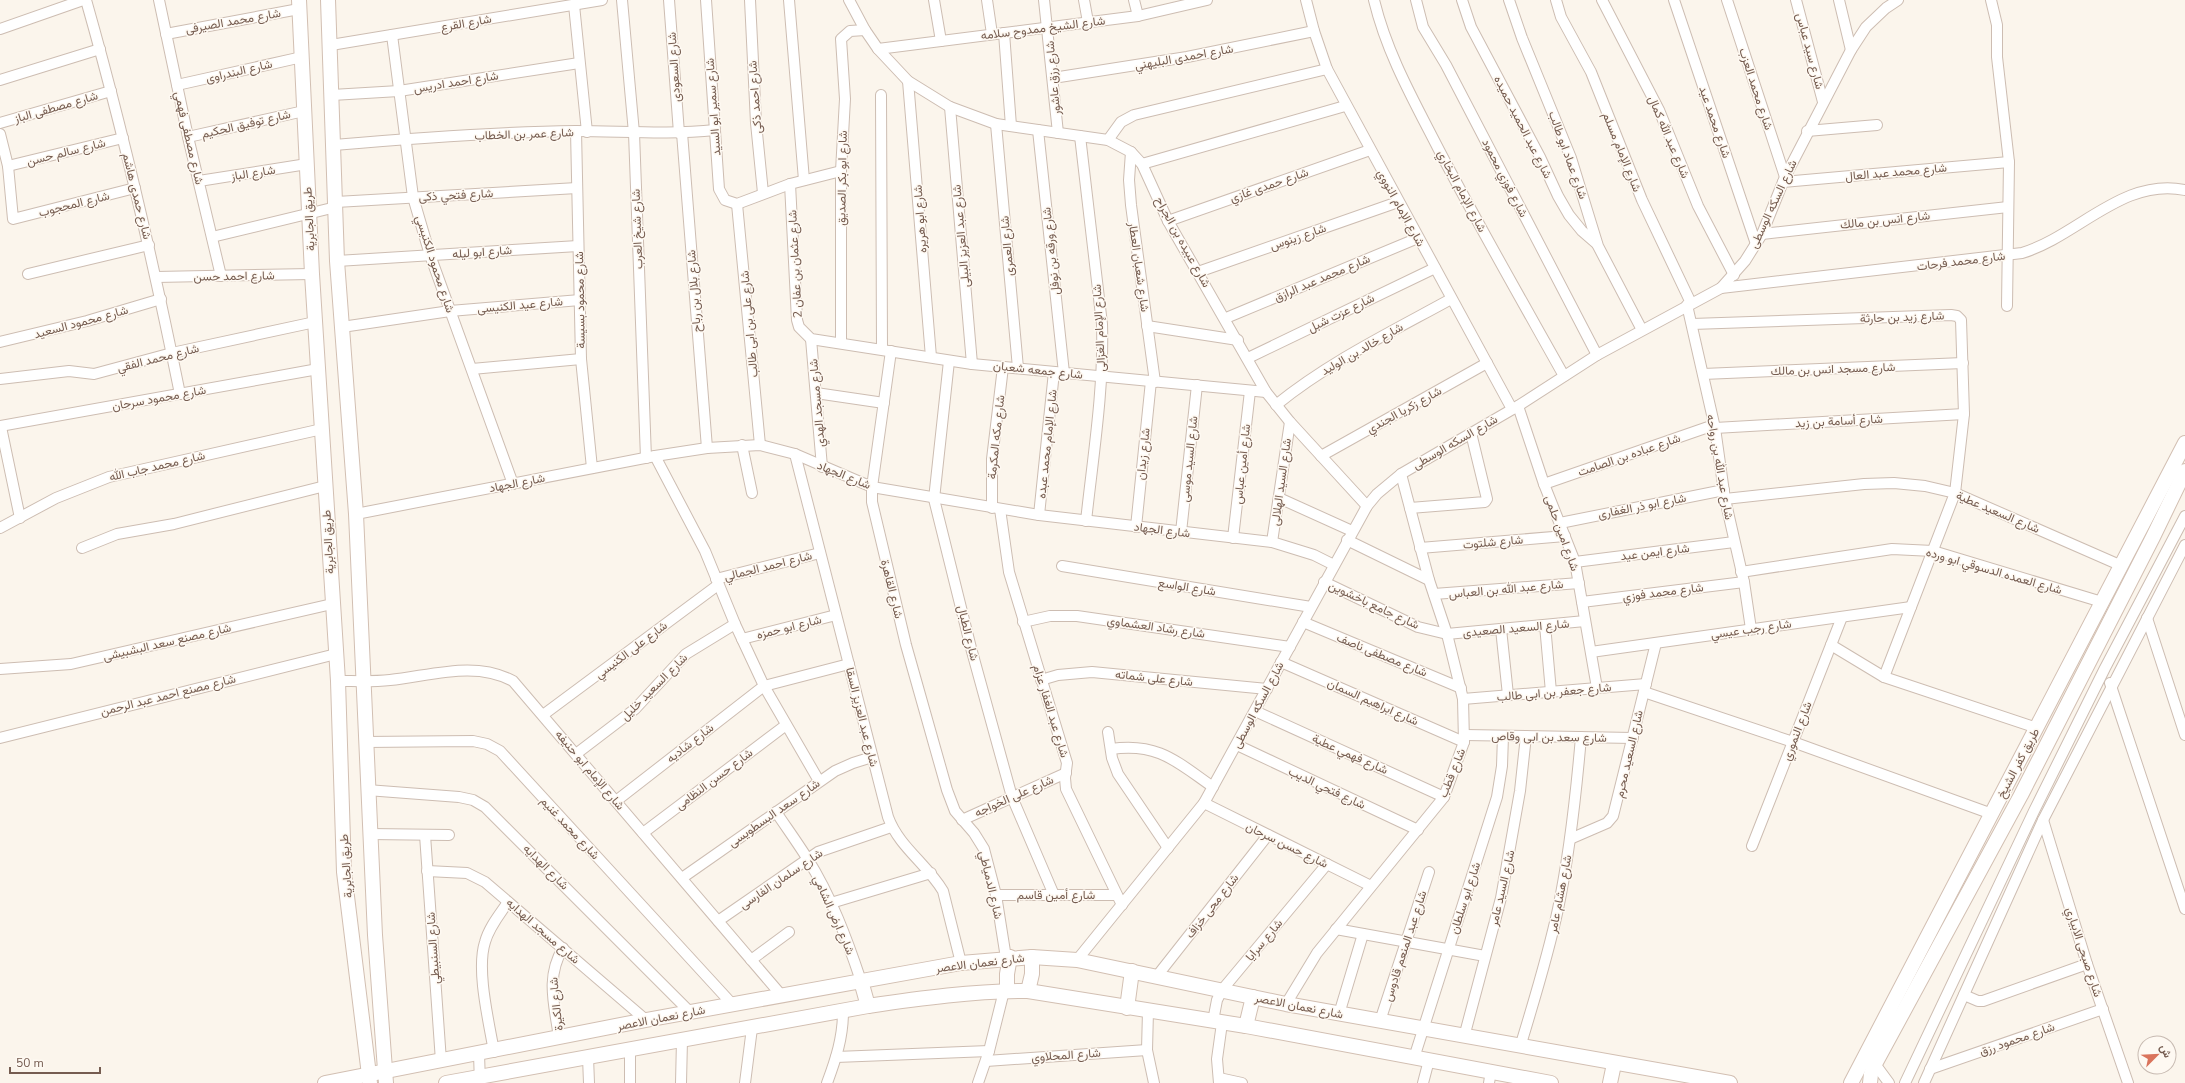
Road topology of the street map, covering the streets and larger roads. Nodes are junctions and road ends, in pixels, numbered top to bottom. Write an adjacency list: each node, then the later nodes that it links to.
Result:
1 (83, 0): 38 (street)
2 (86, 0): 47 (street, شارع حمدى هاشم)
3 (159, 0): 42 (street, شارع مصطفى فهمي)
4 (328, 0): 46 (street, طريق الجابرية)
5 (602, 0): 34 (street, شارع القرع)
6 (622, 0): 74 (street, شارع شيخ العرب)
7 (669, 0): 75 (street, شارع السعودى)
8 (706, 0): 69 (street, شارع سمير ابو السيد)
9 (750, 0): 98 (street, شارع احمد ذكى)
10 (789, 0): 91 (street)
11 (849, 0): 39 (street, شارع عبيده بن الجراح)
12 (934, 0): 45 (street)
13 (987, 0): 43 (street)
14 (1044, 0): 37 (street, شارع رزق عاشور)
15 (1084, 0): 36 (street)
16 (1134, 0): 35 (street)
17 (1207, 0): 31 (street, شارع الشيخ ممدوح سلامه)
18 (1306, 0): 40 (street, شارع الإمام النووي)
19 (1374, 0): 157 (street, شارع الإمام البخاري)
20 (1416, 0): 142 (street, شارع فوزي محمود)
21 (1462, 0): 112 (street, شارع عبد الحميد حميده)
22 (1509, 0): 112 (street, شارع عماد ابو طالب)
23 (1556, 0): 127 (street, شارع الإمام مسلم)
24 (1602, 0): 120 (street, شارع عبد الله كمال)
25 (1674, 0): 109 (street, شارع محمد عيد)
26 (1727, 0): 92 (street, شارع محمد العزب)
27 (1796, 0): 61 (street, شارع سيد عباس)
28 (1839, 0): 49 (street)
29 (1898, 0): 32 (street, شارع السكه الوسطى)
30 (1991, 0): 86 (street)
31 (1187, 2): 35 (street, شارع الشيخ ممدوح سلامه)
32 (1885, 4): 49 (street, شارع السكه الوسطى)
33 (299, 5): 42 (street, شارع محمد الصيرفى); 50 (street, طريق الجابرية)
34 (574, 5): 44 (street, شارع القرع); 51 (street)
35 (1138, 16): 36 (street, شارع الشيخ ممدوح سلامه)
36 (1088, 22): 37 (street, شارع الشيخ ممدوح سلامه)
37 (1048, 27): 41 (street, شارع الشيخ ممدوح سلامه); 53 (street, شارع رزق عاشور)
38 (0, 29)
39 (864, 30): 48 (street, شارع عبيده بن الجراح); 90 (street, شارع ابو بكر الصديق)
40 (1314, 31): 52 (street, شارع الإمام النووي); 53 (street, شارع احمدى البليهني)
41 (1004, 33): 43 (street, شارع الشيخ ممدوح سلامه); 68 (street)
42 (166, 34): 56 (street, شارع مصطفى فهمي)
43 (992, 34): 45 (street, شارع الشيخ ممدوح سلامه)
44 (392, 35): 46 (street, شارع القرع); 58 (street, شارع محمود الكنيسي)
45 (941, 41): 48 (street, شارع الشيخ ممدوح سلامه)
46 (330, 45): 59 (street, طريق الجابرية)
47 (100, 49): 54 (street); 57 (street, شارع حمدى هاشم)
48 (878, 49): 55 (street, شارع عبيده بن الجراح)
49 (1852, 50): 61 (street, شارع السكه الوسطى)
50 (302, 57): 56 (street, شارع البندراوى); 64 (street, طريق الجابرية)
51 (579, 63): 58 (street, شارع احمد ادريس); 73 (street)
52 (1327, 69): 62 (street, شارع الإمام النووي); 82 (street)
53 (1053, 78): 76 (street, شارع رزق عاشور)
54 (0, 80)
55 (908, 81): 63 (street, شارع عبيده بن الجراح); 143 (street, شارع ابو هريره)
56 (177, 85): 79 (street, شارع مصطفى فهمي)
57 (111, 91): 65 (street, شارع مصطفى الباز); 80 (street, شارع حمدى هاشم)
58 (399, 91): 59 (street, شارع احمد ادريس); 81 (street, شارع محمود الكنيسي)
59 (332, 95): 83 (street, طريق الجابرية)
60 (881, 95): 140 (street, شارع القاهرة)
61 (1823, 102): 71 (street, شارع السكه الوسطى)
62 (1345, 106): 84 (street, شارع الإمام النووي); 88 (street)
63 (950, 108): 66 (street, شارع عبيده بن الجراح); 149 (street, شارع عبد العزيز البيلى)
64 (304, 111): 79 (street, شارع توفيق الحكيم); 87 (street, طريق الجابرية)
65 (0, 123)
66 (996, 124): 68 (street, شارع عبيده بن الجراح); 151 (street, شارع العمرى)
67 (1877, 125): 71 (street)
68 (1011, 126): 70 (street, شارع عبيده بن الجراح)
69 (715, 130): 75 (street, شارع عمر بن الخطاب); 102 (street, شارع سمير ابو السيد)
70 (1038, 130): 76 (street, شارع عبيده بن الجراح); 154 (street, شارع ورقه بن نوفل)
71 (1808, 131): 92 (street, شارع السكه الوسطى)
72 (576, 132): 73 (street, شارع عمر بن الخطاب); 81 (street, شارع عمر بن الخطاب); 96 (street, شارع محمود بسيسة)
73 (587, 132): 74 (street, شارع عمر بن الخطاب)
74 (634, 133): 75 (street, شارع عمر بن الخطاب); 180 (street, شارع شيخ العرب)
75 (680, 133): 177 (street, شارع بلال بن رباح)
76 (1058, 133): 78 (street, شارع عبيده بن الجراح)
77 (0, 134): 89 (street)
78 (1080, 136): 82 (street, شارع عبيده بن الجراح); 156 (street, شارع الإمام الغزالى)
79 (188, 137): 93 (street, شارع مصطفى فهمي)
80 (123, 138): 89 (street, شارع سالم حسن); 95 (street, شارع حمدى هاشم)
81 (406, 139): 83 (street, شارع عمر بن الخطاب); 99 (street, شارع محمود الكنيسي)
82 (1108, 140): 85 (street, شارع عبيده بن الجراح)
83 (334, 145): 101 (street, طريق الجابرية)
84 (1370, 150): 100 (street, شارع الإمام النووي); 105 (street, شارع حمدى غازي)
85 (1131, 152): 88 (street, شارع عبيده بن الجراح); 133 (street, شارع شعبان العطار)
86 (2009, 162): 92 (street, شارع محمد عبد العال); 103 (street)
87 (307, 164): 93 (street, شارع الباز); 104 (street, طريق الجابرية)
88 (1142, 164): 105 (street, شارع عبيده بن الجراح)
89 (8, 166): 95 (street, شارع المحجوب)
90 (841, 172): 91 (street); 139 (street, شارع ابو بكر الصديق)
91 (804, 180): 94 (street)
92 (1784, 180): 106 (street, شارع السكه الوسطى)
93 (199, 181): 107 (street, شارع مصطفى فهمي)
94 (790, 184): 98 (street); 136 (street, شارع عثمان بن عفان 2)
95 (135, 188): 110 (street, شارع حمدى هاشم)
96 (577, 188): 99 (street, شارع فتحي ذكى); 111 (street, شارع محمود بسيسة)
97 (2185, 190): 114 (street, شارع محمد فرحات)
98 (763, 193): 102 (street)
99 (413, 197): 101 (street, شارع فتحي ذكى); 113 (street, شارع محمود الكنيسي)
100 (1398, 202): 108 (street, شارع الإمام النووي); 117 (street, شارع زينوس)
101 (336, 204): 104 (street, شارع فتحي ذكى); 115 (street, طريق الجابرية)
102 (737, 204): 176 (street, شارع على بن ابى طالب)
103 (2008, 207): 106 (street, شارع انس بن مالك); 114 (street)
104 (309, 213): 107 (street, شارع فتحي ذكى); 119 (street, طريق الجابرية)
105 (1168, 221): 117 (street, شارع عبيده بن الجراح)
106 (1762, 234): 109 (street, شارع السكه الوسطى)
107 (212, 237): 121 (street, شارع مصطفى فهمي)
108 (1418, 238): 116 (street, شارع الإمام النووي); 130 (street, شارع محمد عبد الرازق)
109 (1756, 244): 120 (street, شارع السكه الوسطى)
110 (149, 245): 118 (street); 122 (street, شارع حمدى هاشم)
111 (578, 246): 113 (street, شارع ابو ليله); 126 (street, شارع محمود بسيسة)
112 (1598, 246): 135 (street, شارع عماد ابو طالب)
113 (430, 255): 115 (street, شارع ابو ليله); 129 (street, شارع محمود الكنيسي)
114 (2008, 256): 123 (street, شارع محمد فرحات); 128 (street)
115 (337, 261): 134 (street, طريق الجابرية)
116 (1435, 268): 125 (street, شارع الإمام النووي); 144 (street, شارع عزت شبل)
117 (1198, 272): 130 (street, شارع عبيده بن الجراح)
118 (28, 274)
119 (312, 274): 121 (street, شارع احمد حسن); 131 (street, طريق الجابرية)
120 (1734, 275): 123 (street, شارع السكه الوسطى)
121 (221, 276): 122 (street, شارع احمد حسن)
122 (156, 277): 124 (street, شارع حمدى هاشم)
123 (1721, 288): 127 (street, شارع السكه الوسطى)
124 (161, 299): 138 (street, شارع محمود السعيد); 141 (street, شارع حمدى هاشم)
125 (1451, 299): 147 (street, شارع الإمام النووي); 166 (street, شارع خالد بن الوليد)
126 (580, 300): 129 (street, شارع عيد الكنيسى); 145 (street, شارع محمود بسيسة)
127 (1689, 304): 132 (street, شارع عبد الله بن رواحه); 135 (street, شارع السكه الوسطى)
128 (2007, 306)
129 (450, 311): 134 (street, شارع عيد الكنيسى); 153 (street, شارع محمود الكنيسي)
130 (1226, 318): 137 (street, شارع عبيده بن الجراح)
131 (315, 322): 141 (street, شارع محمد الفقي); 152 (street, طريق الجابرية)
132 (1692, 324): 148 (street, شارع زيد بن حارثة); 155 (street, شارع عبد الله بن رواحه)
133 (1147, 326): 137 (street); 159 (street, شارع شعبان العطار)
134 (342, 327): 197 (street, طريق الجابرية)
135 (1642, 330): 142 (street, شارع السكه الوسطى)
136 (811, 339): 139 (street, شارع جمعه شعبان); 163 (street, شارع مسجد الهدي)
137 (1238, 340): 144 (street, شارع عبيده بن الجراح)
138 (0, 342)
139 (841, 343): 140 (street, شارع جمعه شعبان)
140 (886, 350): 143 (street, شارع جمعه شعبان); 165 (street, شارع القاهرة)
141 (172, 353): 158 (street, شارع محمد الفقي); 164 (street, شارع حمدى هاشم)
142 (1597, 355): 157 (street, شارع السكه الوسطى)
143 (930, 357): 146 (street, شارع جمعه شعبان)
144 (1248, 358): 162 (street, شارع عبيده بن الجراح)
145 (581, 359): 153 (street); 182 (street, شارع محمود بسيسة)
146 (949, 361): 149 (street, شارع جمعه شعبان); 193 (street, شارع الطبال)
147 (1487, 363): 167 (street, شارع الإمام النووي); 179 (street, شارع زكريا الجندي)
148 (1963, 363): 155 (street, شارع مسجد انس بن مالك); 168 (street, شارع زيد بن حارثة)
149 (972, 364): 150 (street, شارع جمعه شعبان)
150 (1003, 367): 151 (street, شارع جمعه شعبان); 196 (street, شارع مكه المكرمة)
151 (1018, 368): 154 (street, شارع جمعه شعبان)
152 (318, 369): 164 (street, شارع محمود سرحان); 172 (street, طريق الجابرية)
153 (472, 369): 185 (street, شارع محمود الكنيسي)
154 (1059, 372): 156 (street, شارع جمعه شعبان); 198 (street, شارع الإمام محمد عبده)
155 (1703, 374): 171 (street, شارع عبد الله بن رواحه)
156 (1102, 376): 159 (street, شارع جمعه شعبان); 201 (street, شارع الإمام الغزالى)
157 (1564, 376): 167 (street, شارع السكه الوسطى)
158 (0, 379)
159 (1153, 381): 160 (street, شارع جمعه شعبان); 203 (street, شارع زيدان)
160 (1196, 386): 161 (street, شارع جمعه شعبان); 205 (street, شارع السيد موسى)
161 (1250, 391): 162 (street, شارع جمعه شعبان); 210 (street, شارع أمين عباس)
162 (1266, 392): 166 (street, شارع عبيده بن الجراح)
163 (816, 393): 165 (street); 181 (street, شارع مسجد الهدي)
164 (180, 394): 170 (street, شارع محمود سرحان)
165 (884, 403): 188 (street, شارع القاهرة)
166 (1276, 405): 169 (street, شارع عبيده بن الجراح)
167 (1515, 407): 173 (street, شارع السكه الوسطى); 186 (street, شارع امين حلمى)
168 (1964, 414): 171 (street, شارع أسامة بن زيد); 190 (street, شارع زيد بن حارثة)
169 (1290, 422): 179 (street, شارع عبيده بن الجراح); 192 (street, شارع السيد الهلالى)
170 (0, 427): 200 (street)
171 (1714, 427): 186 (street, شارع عباده بن الصامت); 191 (street, شارع عبد الله بن رواحه)
172 (322, 429): 187 (street, طريق الجابرية); 200 (street, شارع محمد جاب الله)
173 (1471, 433): 184 (street, شارع السكه الوسطى); 195 (street)
174 (2185, 443): 183 (street, طريق كفر الشيخ)
175 (742, 445): 176 (street, شارع الجهاد); 177 (street, شارع الجهاد); 189 (street)
176 (760, 445): 178 (street, شارع الجهاد)
177 (707, 448): 180 (street, شارع الجهاد)
178 (795, 454): 181 (street, شارع الجهاد); 217 (street, شارع عبد العزيز السقا)
179 (1321, 456): 194 (street, شارع عبيده بن الجراح)
180 (651, 457): 182 (street, شارع الجهاد); 224 (street)
181 (822, 467): 188 (street, شارع الجهاد)
182 (592, 468): 185 (street, شارع الجهاد)
183 (2181, 469): 206 (street, طريق كفر الشيخ); 209 (street, طريق كفر الشيخ)
184 (1401, 474): 194 (street, شارع السكه الوسطى); 195 (street, شارع قطب)
185 (513, 484): 197 (street, شارع الجهاد)
186 (1544, 484): 202 (street, شارع امين حلمى)
187 (325, 486): 214 (street); 230 (street, طريق الجابرية)
188 (872, 487): 193 (street, شارع الجهاد); 297 (street, شارع القاهرة)
189 (752, 493)
190 (1955, 493): 191 (street, شارع السعيد عطية); 216 (street, شارع زيد بن حارثة); 221 (street, شارع السعيد عطية)
191 (1725, 494): 202 (street, شارع ابو ذر الغفارى); 212 (street, شارع عبد الله بن رواحه)
192 (1279, 498): 207 (street); 211 (street, شارع السيد الهلالى)
193 (934, 499): 196 (street, شارع الجهاد); 291 (street, شارع الطبال)
194 (1367, 506): 207 (street, شارع السكه الوسطى)
195 (1410, 508): 215 (street, شارع قطب)
196 (996, 509): 198 (street, شارع الجهاد); 237 (street, شارع عبد الغفار عزام)
197 (356, 514): 257 (street, طريق الجابرية)
198 (1039, 515): 201 (street, شارع الجهاد)
199 (2185, 516): 252 (street)
200 (20, 518): 204 (street, شارع محمد جاب الله)
201 (1086, 521): 203 (street, شارع الجهاد)
202 (1560, 522): 208 (street, شارع امين حلمى)
203 (1136, 527): 205 (street, شارع الجهاد)
204 (0, 528)
205 (1181, 532): 210 (street, شارع الجهاد)
206 (2139, 532): 209 (street); 221 (street, طريق كفر الشيخ)
207 (1349, 536): 219 (street, شارع السكه الوسطى); 223 (street)
208 (1565, 536): 215 (street, شارع شلتوت); 218 (street, شارع امين حلمى)
209 (2154, 537): 290 (street, طريق كفر الشيخ)
210 (1233, 538): 211 (street, شارع الجهاد)
211 (1272, 542): 219 (street, شارع الجهاد)
212 (1734, 542): 218 (street, شارع ايمن عيد); 222 (street, شارع عبد الله بن رواحه)
213 (2185, 546): 235 (street)
214 (82, 548)
215 (1420, 548): 223 (street, شارع قطب)
216 (1933, 551): 222 (street, شارع العمده الدسوقي ابو ورده); 229 (street, شارع العمده الدسوقي ابو ورده); 232 (street, شارع زيد بن حارثة)
217 (820, 553): 224 (street, شارع احمد الجمالي); 233 (street, شارع عبد العزيز السقا)
218 (1575, 562): 226 (street, شارع امين حلمى)
219 (1334, 565): 225 (street, شارع السكه الوسطى)
220 (1062, 566): 231 (street, شارع الواسع)
221 (2122, 566): 229 (street, طريق كفر الشيخ)
222 (1743, 577): 228 (street, شارع محمد فوزي); 242 (street, شارع عبد الله بن رواحه)
223 (1429, 580): 227 (street, شارع قطب)
224 (717, 582): 239 (street); 268 (street, شارع على الكنيسي)
225 (1324, 582): 231 (street, شارع السكه الوسطى); 243 (street, شارع جامع باخشوين)
226 (1579, 583): 227 (street, شارع عبد الله بن العباس); 228 (street, شارع امين حلمى)
227 (1434, 594): 243 (street, شارع قطب)
228 (1582, 602): 236 (street, شارع امين حلمى)
229 (2102, 602): 270 (street, طريق كفر الشيخ)
230 (332, 604): 249 (street, طريق الجابرية); 253 (street, شارع مصنع سعد البشبيشى)
231 (1311, 607): 238 (street, شارع السكه الوسطى)
232 (1911, 607): 234 (street, شارع رجب عيسي); 254 (street, شارع زيد بن حارثة)
233 (836, 616): 244 (street, شارع ابو حمزه); 251 (street, شارع عبد العزيز السقا)
234 (1842, 617): 242 (street, شارع رجب عيسي); 246 (street, شارع النموري)
235 (2147, 618): 259 (street); 272 (street)
236 (1585, 621): 240 (street, شارع السعيد الصعيدى); 248 (street, شارع امين حلمى)
237 (1023, 622): 247 (street, شارع رشاد العشماوي); 255 (street, شارع عبد الغفار عزام)
238 (1303, 622): 247 (street, شارع السكه الوسطى); 260 (street, شارع مصطفى ناصف)
239 (735, 624): 244 (street); 283 (street, شارع السعيد خليل)
240 (1545, 625): 241 (street, شارع السعيد الصعيدى); 264 (street)
241 (1501, 629): 243 (street, شارع السعيد الصعيدى); 265 (street)
242 (1751, 629): 245 (street, شارع رجب عيسي)
243 (1447, 634): 260 (street, شارع قطب)
244 (742, 639): 258 (street)
245 (1656, 642): 248 (street, شارع رجب عيسي); 262 (street, شارع السعيد محرم)
246 (1831, 644): 254 (street); 280 (street, شارع النموري)
247 (1290, 647): 250 (street, شارع السكه الوسطى)
248 (1591, 652): 261 (street, شارع امين حلمى)
249 (336, 654): 256 (street, طريق الجابرية); 276 (street, شارع مصنع احمد عبد الرحمن)
250 (1281, 662): 263 (street, شارع السكه الوسطى); 278 (street, شارع ابراهيم السمان)
251 (848, 664): 258 (street); 284 (street, شارع عبد العزيز السقا)
252 (2105, 668): 259 (street); 404 (street)
253 (0, 670)
254 (1884, 677): 270 (street)
255 (1041, 680): 263 (street, شارع على شماته); 285 (street, شارع عبد الغفار عزام)
256 (338, 681): 257 (street, شارع الإمام ابو حنيفه); 383 (street, طريق الجابرية)
257 (363, 681): 268 (street, شارع الإمام ابو حنيفه); 279 (street, طريق الجابرية)
258 (764, 686): 269 (street); 293 (street, شارع شاديه)
259 (2111, 686): 298 (street); 322 (street)
260 (1461, 688): 266 (street, شارع قطب)
261 (1597, 688): 262 (street, شارع جعفر بن ابى طالب); 264 (street, شارع جعفر بن ابى طالب)
262 (1645, 688): 277 (street, شارع السعيد محرم); 280 (street)
263 (1267, 689): 267 (street, شارع السكه الوسطى)
264 (1552, 692): 265 (street, شارع جعفر بن ابى طالب)
265 (1508, 695): 266 (street, شارع جعفر بن ابى طالب)
266 (1463, 699): 278 (street, شارع قطب)
267 (1255, 711): 281 (street, شارع السكه الوسطى); 292 (street, شارع فهمي عطية)
268 (543, 715): 283 (street, شارع الإمام ابو حنيفه)
269 (786, 725): 286 (street); 301 (street, شارع حسن النظامى)
270 (2037, 728): 288 (street, طريق كفر الشيخ)
271 (1108, 732): 282 (street)
272 (2185, 735)
273 (1503, 736): 274 (street, شارع سعد بن ابى وقاص); 278 (street, شارع سعد بن ابى وقاص); 329 (street, شارع ابو سلطان)
274 (1526, 736): 275 (street, شارع سعد بن ابى وقاص); 330 (street, شارع السيد عامر)
275 (1581, 737): 277 (street, شارع سعد بن ابى وقاص); 306 (street, شارع هشام عامر)
276 (0, 738)
277 (1633, 738): 306 (street, شارع السعيد محرم)
278 (1465, 739): 292 (street, شارع قطب)
279 (365, 742): 289 (street, طريق الجابرية); 347 (street, شارع محمد غنيم)
280 (1793, 742): 296 (street); 307 (street, شارع النموري)
281 (1236, 746): 287 (street, شارع السكه الوسطى); 300 (street, شارع فتحي الديب)
282 (1111, 749): 287 (street); 308 (street)
283 (576, 754): 293 (street, شارع الإمام ابو حنيفه)
284 (872, 757): 286 (street, شارع سعد البسطويسى); 299 (street, شارع عبد العزيز السقا)
285 (1066, 773): 291 (street, شارع على الخواجه); 318 (street, شارع عبد الغفار عزام)
286 (819, 781): 295 (street, شارع سعد البسطويسى)
287 (1214, 787): 294 (street, شارع السكه الوسطى)
288 (2005, 789): 290 (street); 296 (street, طريق كفر الشيخ)
289 (367, 790): 302 (street, طريق الجابرية); 352 (street, شارع الهدايه)
290 (2021, 795): 378 (street, طريق كفر الشيخ)
291 (1012, 797): 297 (street, شارع على الخواجه); 317 (street, شارع الطبال)
292 (1444, 797): 300 (street, شارع قطب)
293 (616, 801): 301 (street, شارع الإمام ابو حنيفه)
294 (1204, 803): 305 (street, شارع حسن سرحان); 308 (street, شارع السكه الوسطى)
295 (776, 812): 309 (street, شارع ارض الشامي); 314 (street, شارع سعد البسطويسى)
296 (1992, 814): 401 (street, طريق كفر الشيخ)
297 (962, 820): 316 (street, شارع الدمياطي)
298 (2043, 820): 336 (street, شارع صبحى الابياري); 343 (street)
299 (891, 827): 309 (street, شارع سلمان الفارسى); 313 (street, شارع عبد العزيز السقا)
300 (1418, 830): 315 (street, شارع قطب)
301 (643, 833): 314 (street, شارع الإمام ابو حنيفه)
302 (370, 834): 303 (street); 381 (street, طريق الجابرية)
303 (425, 835): 304 (street); 311 (street, شارع السنبيطي)
304 (448, 835)
305 (1268, 835): 310 (street, شارع حسن سرحان); 338 (street, شارع محى خزاف)
306 (1570, 839): 365 (street, شارع هشام عامر)
307 (1752, 846)
308 (1168, 848): 321 (street, شارع السكه الوسطى)
309 (807, 858): 320 (street, شارع ارض الشامي); 323 (street, شارع سلمان الفارسى)
310 (1326, 864): 315 (street, شارع حسن سرحان); 340 (street, شارع سرايا)
311 (427, 871): 319 (street, شارع مسجد الهدايه); 375 (street, شارع السنبيطي)
312 (1429, 872): 327 (street, شارع عبد المنعم قادوس)
313 (930, 873): 320 (street); 335 (street, شارع عبد العزيز السقا)
314 (682, 878): 323 (street, شارع الإمام ابو حنيفه)
315 (1371, 886): 324 (street, شارع قطب)
316 (996, 895): 317 (street, شارع أمين قاسم); 332 (street, شارع الدمياطي)
317 (1054, 895): 318 (street, شارع أمين قاسم)
318 (1116, 895): 321 (street, شارع عبد الغفار عزام)
319 (508, 902): 328 (street, شارع مسجد الهدايه); 369 (street)
320 (831, 902): 339 (street, شارع ارض الشامي)
321 (1122, 905): 334 (street, شارع السكه الوسطى)
322 (2185, 909)
323 (718, 921): 333 (street, شارع الإمام ابو حنيفه)
324 (1336, 929): 326 (street); 346 (street, شارع قطب)
325 (789, 932): 333 (street)
326 (1363, 934): 327 (street); 354 (street)
327 (1406, 941): 329 (street); 356 (street, شارع عبد المنعم قادوس)
328 (563, 948): 355 (street, شارع مسجد الهدايه); 362 (street, شارع الكيرة)
329 (1448, 949): 330 (street); 360 (street, شارع ابو سلطان)
330 (1485, 956): 361 (street, شارع السيد عامر)
331 (1032, 957): 332 (street, شارع نعمان الاعصر); 334 (street, شارع نعمان الاعصر); 342 (street)
332 (1008, 958): 335 (street, شارع نعمان الاعصر); 341 (street)
333 (751, 960): 344 (street, شارع الإمام ابو حنيفه)
334 (1077, 960): 337 (street, شارع نعمان الاعصر)
335 (961, 963): 339 (street, شارع نعمان الاعصر)
336 (2087, 964): 343 (street); 350 (street, شارع صبحى الابياري)
337 (1132, 971): 338 (street, شارع نعمان الاعصر); 349 (street)
338 (1157, 976): 340 (street, شارع نعمان الاعصر)
339 (861, 981): 344 (street, شارع نعمان الاعصر); 348 (street)
340 (1222, 990): 345 (street, شارع نعمان الاعصر); 357 (street, شارع سرايا)
341 (1006, 991): 342 (street); 348 (street); 368 (street)
342 (1028, 992): 349 (street)
343 (1964, 995): 379 (street)
344 (782, 996): 347 (street, شارع نعمان الاعصر)
345 (1253, 997): 346 (street, شارع نعمان الاعصر); 358 (street)
346 (1286, 1004): 354 (street, شارع نعمان الاعصر)
347 (733, 1005): 352 (street, شارع نعمان الاعصر)
348 (868, 1006): 353 (street)
349 (1127, 1008): 351 (street)
350 (2103, 1009): 379 (street, شارع محمود رزق); 406 (street, شارع صبحى الابياري)
351 (1148, 1011): 357 (street); 367 (street)
352 (690, 1012): 355 (street, شارع نعمان الاعصر)
353 (843, 1012): 359 (street); 371 (street)
354 (1340, 1014): 356 (street, شارع نعمان الاعصر)
355 (646, 1020): 362 (street, شارع نعمان الاعصر)
356 (1380, 1021): 360 (street, شارع نعمان الاعصر)
357 (1218, 1022): 358 (street); 385 (street, شارع سرايا)
358 (1246, 1026): 373 (street)
359 (752, 1028): 363 (street); 392 (street)
360 (1423, 1029): 361 (street, شارع نعمان الاعصر); 373 (street, شارع ابو سلطان)
361 (1464, 1037): 365 (street, شارع نعمان الاعصر)
362 (559, 1038): 364 (street, شارع نعمان الاعصر)
363 (682, 1040): 366 (street); 391 (street)
364 (517, 1047): 369 (street, شارع نعمان الاعصر); 380 (street)
365 (1520, 1047): 377 (street, شارع نعمان الاعصر)
366 (630, 1050): 372 (street); 390 (street)
367 (1147, 1050): 376 (street, شارع المحلاوي); 395 (street)
368 (989, 1051): 371 (street); 376 (street)
369 (494, 1052): 370 (street, شارع نعمان الاعصر)
370 (479, 1054): 375 (street, شارع نعمان الاعصر); 384 (street)
371 (836, 1057): 393 (street)
372 (588, 1058): 380 (street); 389 (street)
373 (1414, 1058): 374 (street)
374 (1429, 1060): 382 (street); 397 (street)
375 (441, 1061): 381 (street, شارع نعمان الاعصر)
376 (986, 1061): 394 (street)
377 (1614, 1064): 399 (street); 400 (street, شارع نعمان الاعصر)
378 (1875, 1064): 402 (street, طريق كفر الشيخ); 403 (street)
379 (1930, 1069): 405 (street)
380 (520, 1070): 384 (street)
381 (386, 1077): 383 (street, شارع نعمان الاعصر)
382 (1490, 1077): 386 (street)
383 (370, 1079): 387 (street, شارع نعمان الاعصر)
384 (480, 1080): 388 (street)
385 (1219, 1081): 396 (street)
386 (1530, 1081): 398 (street)
387 (325, 1083)
388 (446, 1083)
389 (589, 1083)
390 (630, 1083)
391 (681, 1083)
392 (745, 1083)
393 (827, 1083)
394 (978, 1083)
395 (1154, 1083)
396 (1242, 1083)
397 (1423, 1083)
398 (1551, 1083)
399 (1610, 1083)
400 (1730, 1083)
401 (1851, 1083)
402 (1870, 1083)
403 (1889, 1083)
404 (1905, 1083)
405 (1924, 1083)
406 (2128, 1083)

